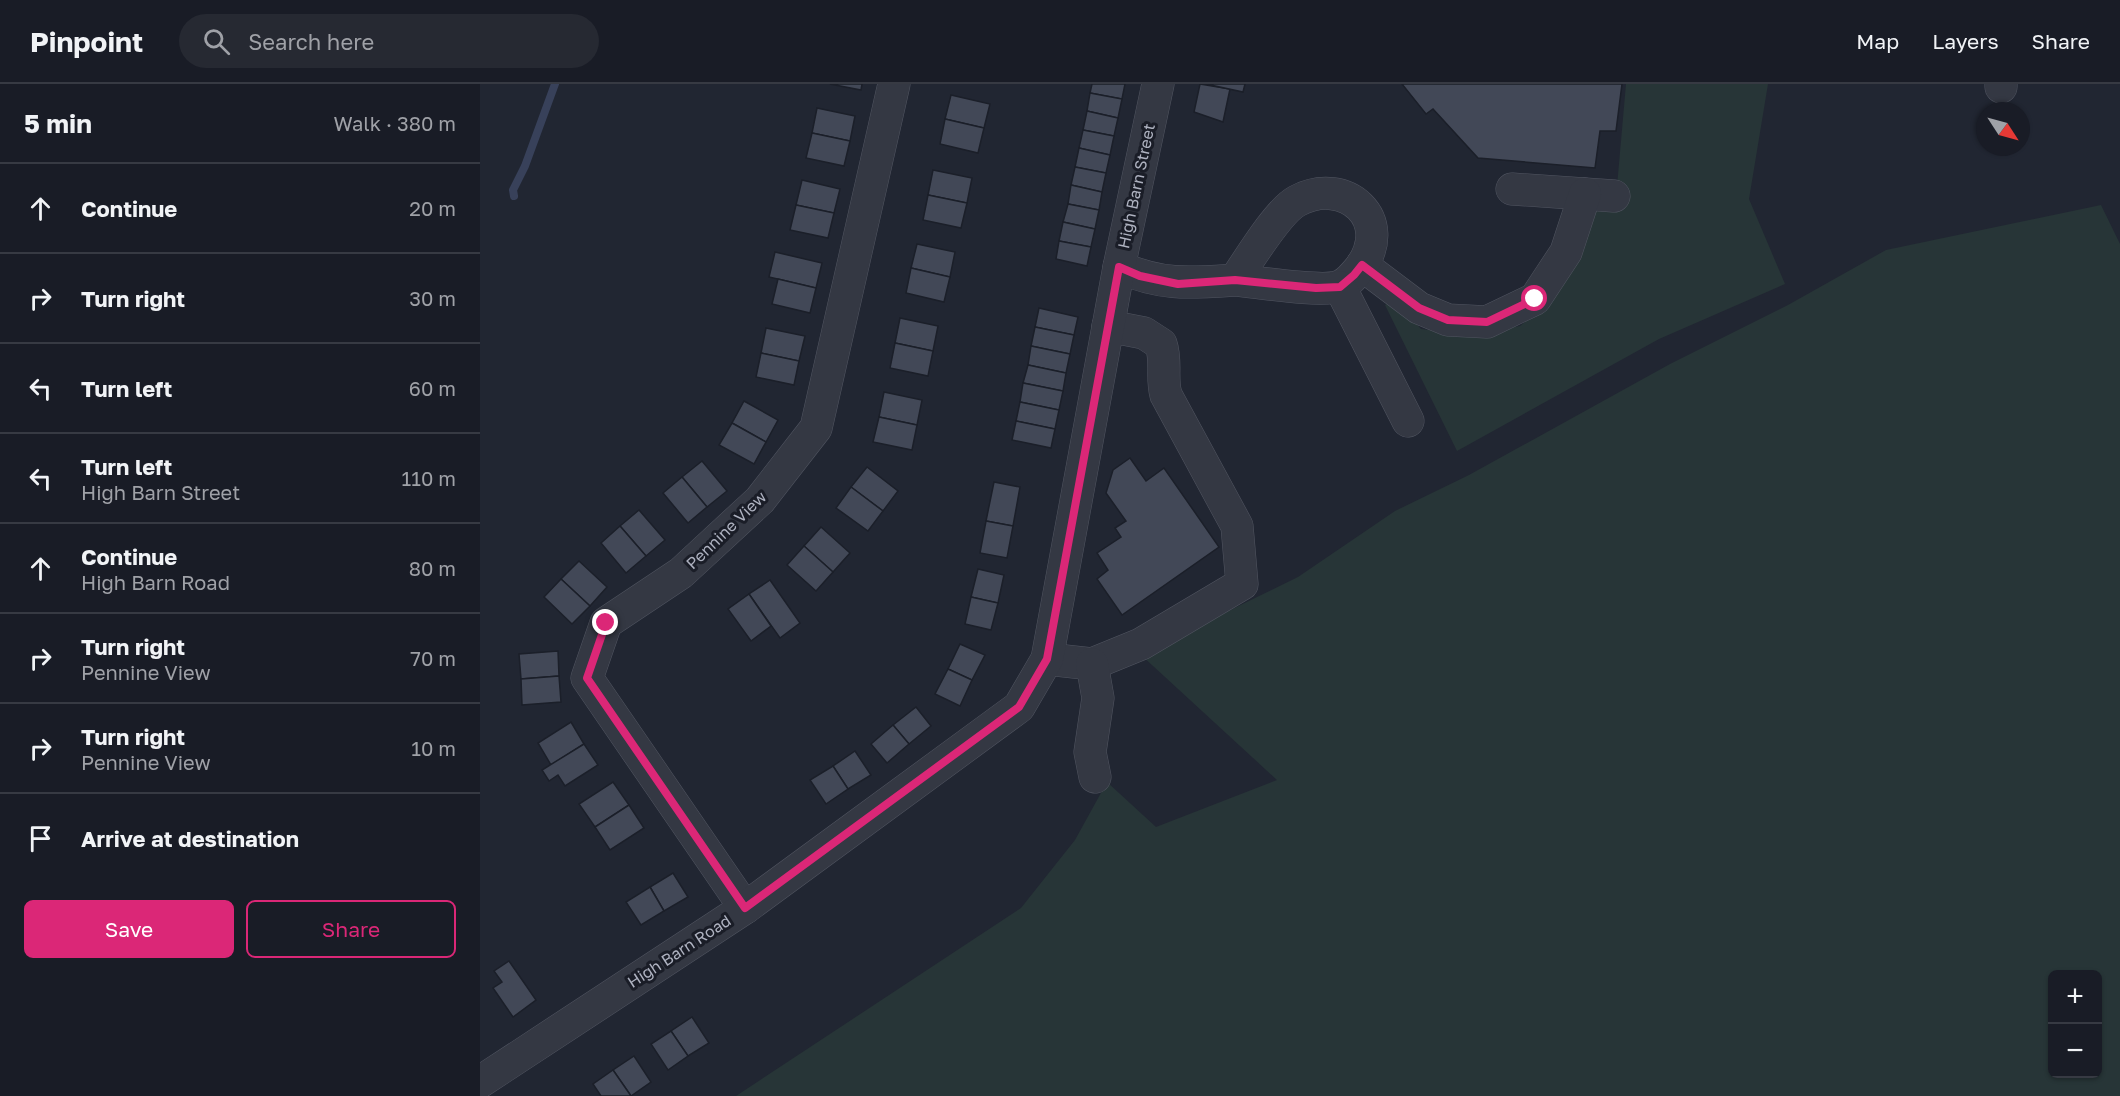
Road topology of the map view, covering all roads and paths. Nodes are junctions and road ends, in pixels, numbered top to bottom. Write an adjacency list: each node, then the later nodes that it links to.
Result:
1 (894, 84): 14 (street, Pennine View)
2 (1158, 84): 5 (street, High Barn Street)
3 (1512, 189): 4 (street)
4 (1362, 265): 6 (street); 7 (street)
5 (1119, 267): 6 (street); 8 (street, High Barn Street)
6 (1235, 280): 7 (street)
7 (1340, 287): 9 (street)
8 (1108, 326): 10 (street, High Barn Street); 11 (street)
9 (1408, 421)
10 (1047, 659): 11 (street); 12 (street, High Barn Street)
11 (1092, 664): 13 (street)
12 (1019, 707): 14 (street, High Barn Road)
13 (1095, 777)
14 (745, 908): 15 (street, High Barn Road)
15 (480, 1082)

